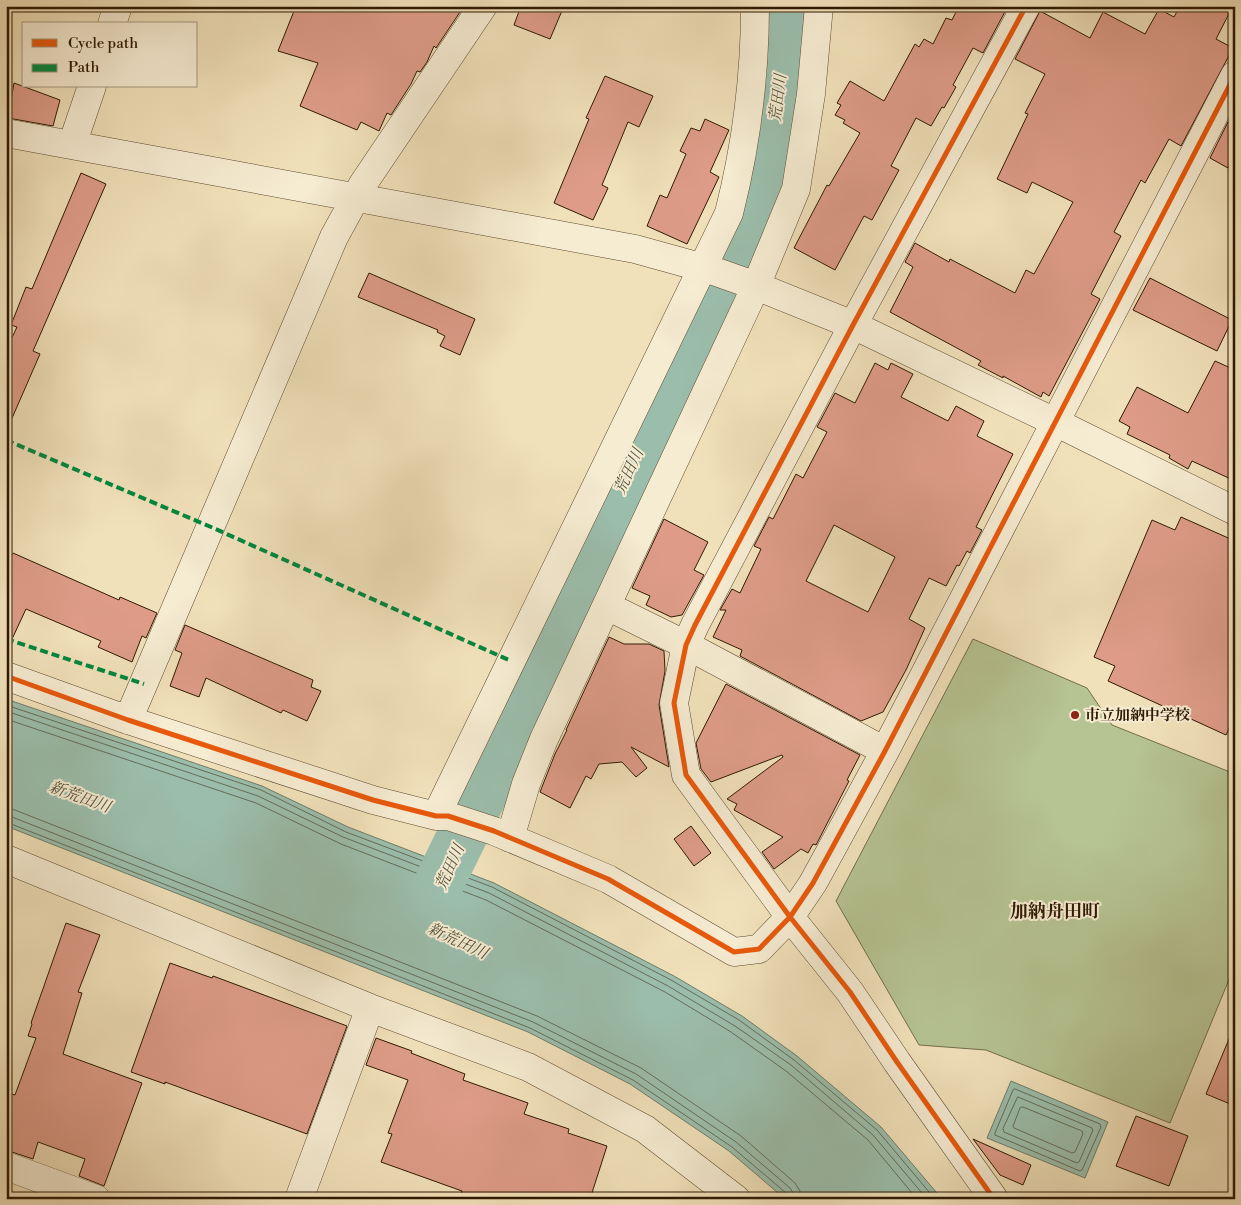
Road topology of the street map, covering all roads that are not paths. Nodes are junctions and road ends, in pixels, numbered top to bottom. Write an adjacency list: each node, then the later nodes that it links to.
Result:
1 (118, 6): 6 (street)
2 (483, 6): 11 (street)
3 (755, 6): 12 (street)
4 (819, 6): 13 (street)
5 (1026, 6): 14 (street)
6 (113, 22)
7 (1235, 75): 15 (street)
8 (91, 88): 10 (street)
9 (6, 133): 10 (street)
10 (72, 145): 11 (street)
11 (356, 198): 12 (street); 20 (street)
12 (706, 269): 13 (street); 22 (street)
13 (750, 284): 14 (street); 17 (street)
14 (853, 325): 15 (street); 18 (street)
15 (1056, 422): 16 (street); 21 (street)
16 (1235, 511)
17 (607, 606): 18 (street); 23 (street)
18 (686, 645): 21 (street); 25 (street)
19 (6, 676): 20 (street)
20 (128, 720): 22 (street)
21 (885, 750): 25 (street)
22 (436, 816): 23 (street)
23 (510, 838): 25 (street)
24 (6, 859): 26 (street)
25 (790, 917): 31 (street)
26 (370, 1008): 28 (street); 30 (street)
27 (6, 1166): 29 (street)
28 (722, 1195)
29 (96, 1199)
30 (299, 1199)
31 (994, 1199)

